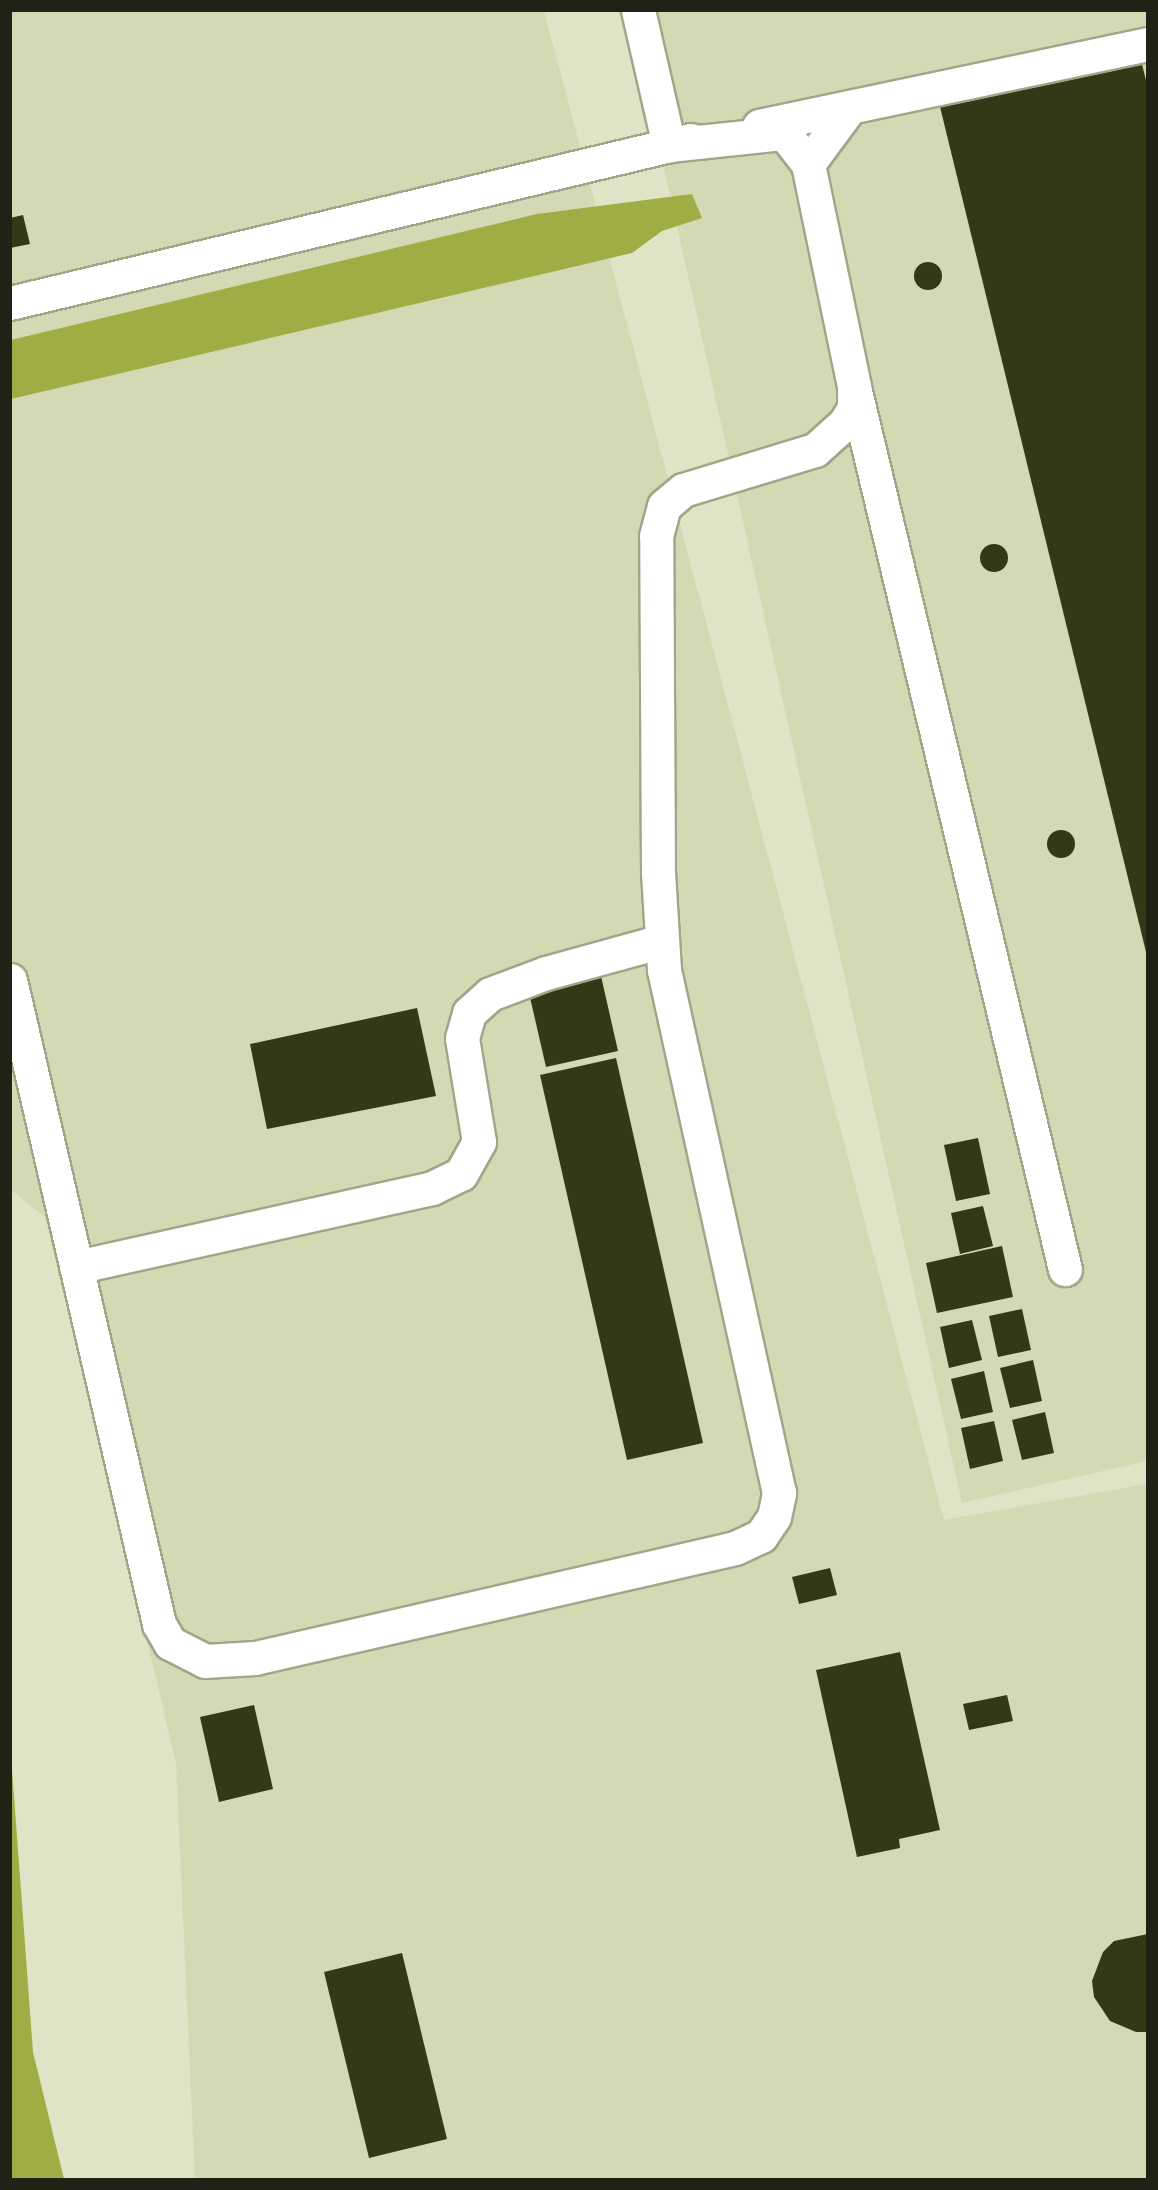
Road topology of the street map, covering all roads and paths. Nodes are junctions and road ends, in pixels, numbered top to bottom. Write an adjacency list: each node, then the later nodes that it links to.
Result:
1 (638, 10): 4 (lane)
2 (1148, 44): 3 (lane)
3 (850, 107): 4 (lane); 5 (lane)
4 (669, 145): 5 (lane); 6 (lane)
5 (808, 164): 7 (lane)
6 (10, 303)
7 (854, 387): 8 (lane); 9 (lane)
8 (815, 450): 9 (lane); 10 (lane)
9 (880, 481): 13 (lane)
10 (662, 941): 12 (lane); 12 (lane)
11 (10, 980): 12 (lane)
12 (76, 1266)
13 (1065, 1269)

